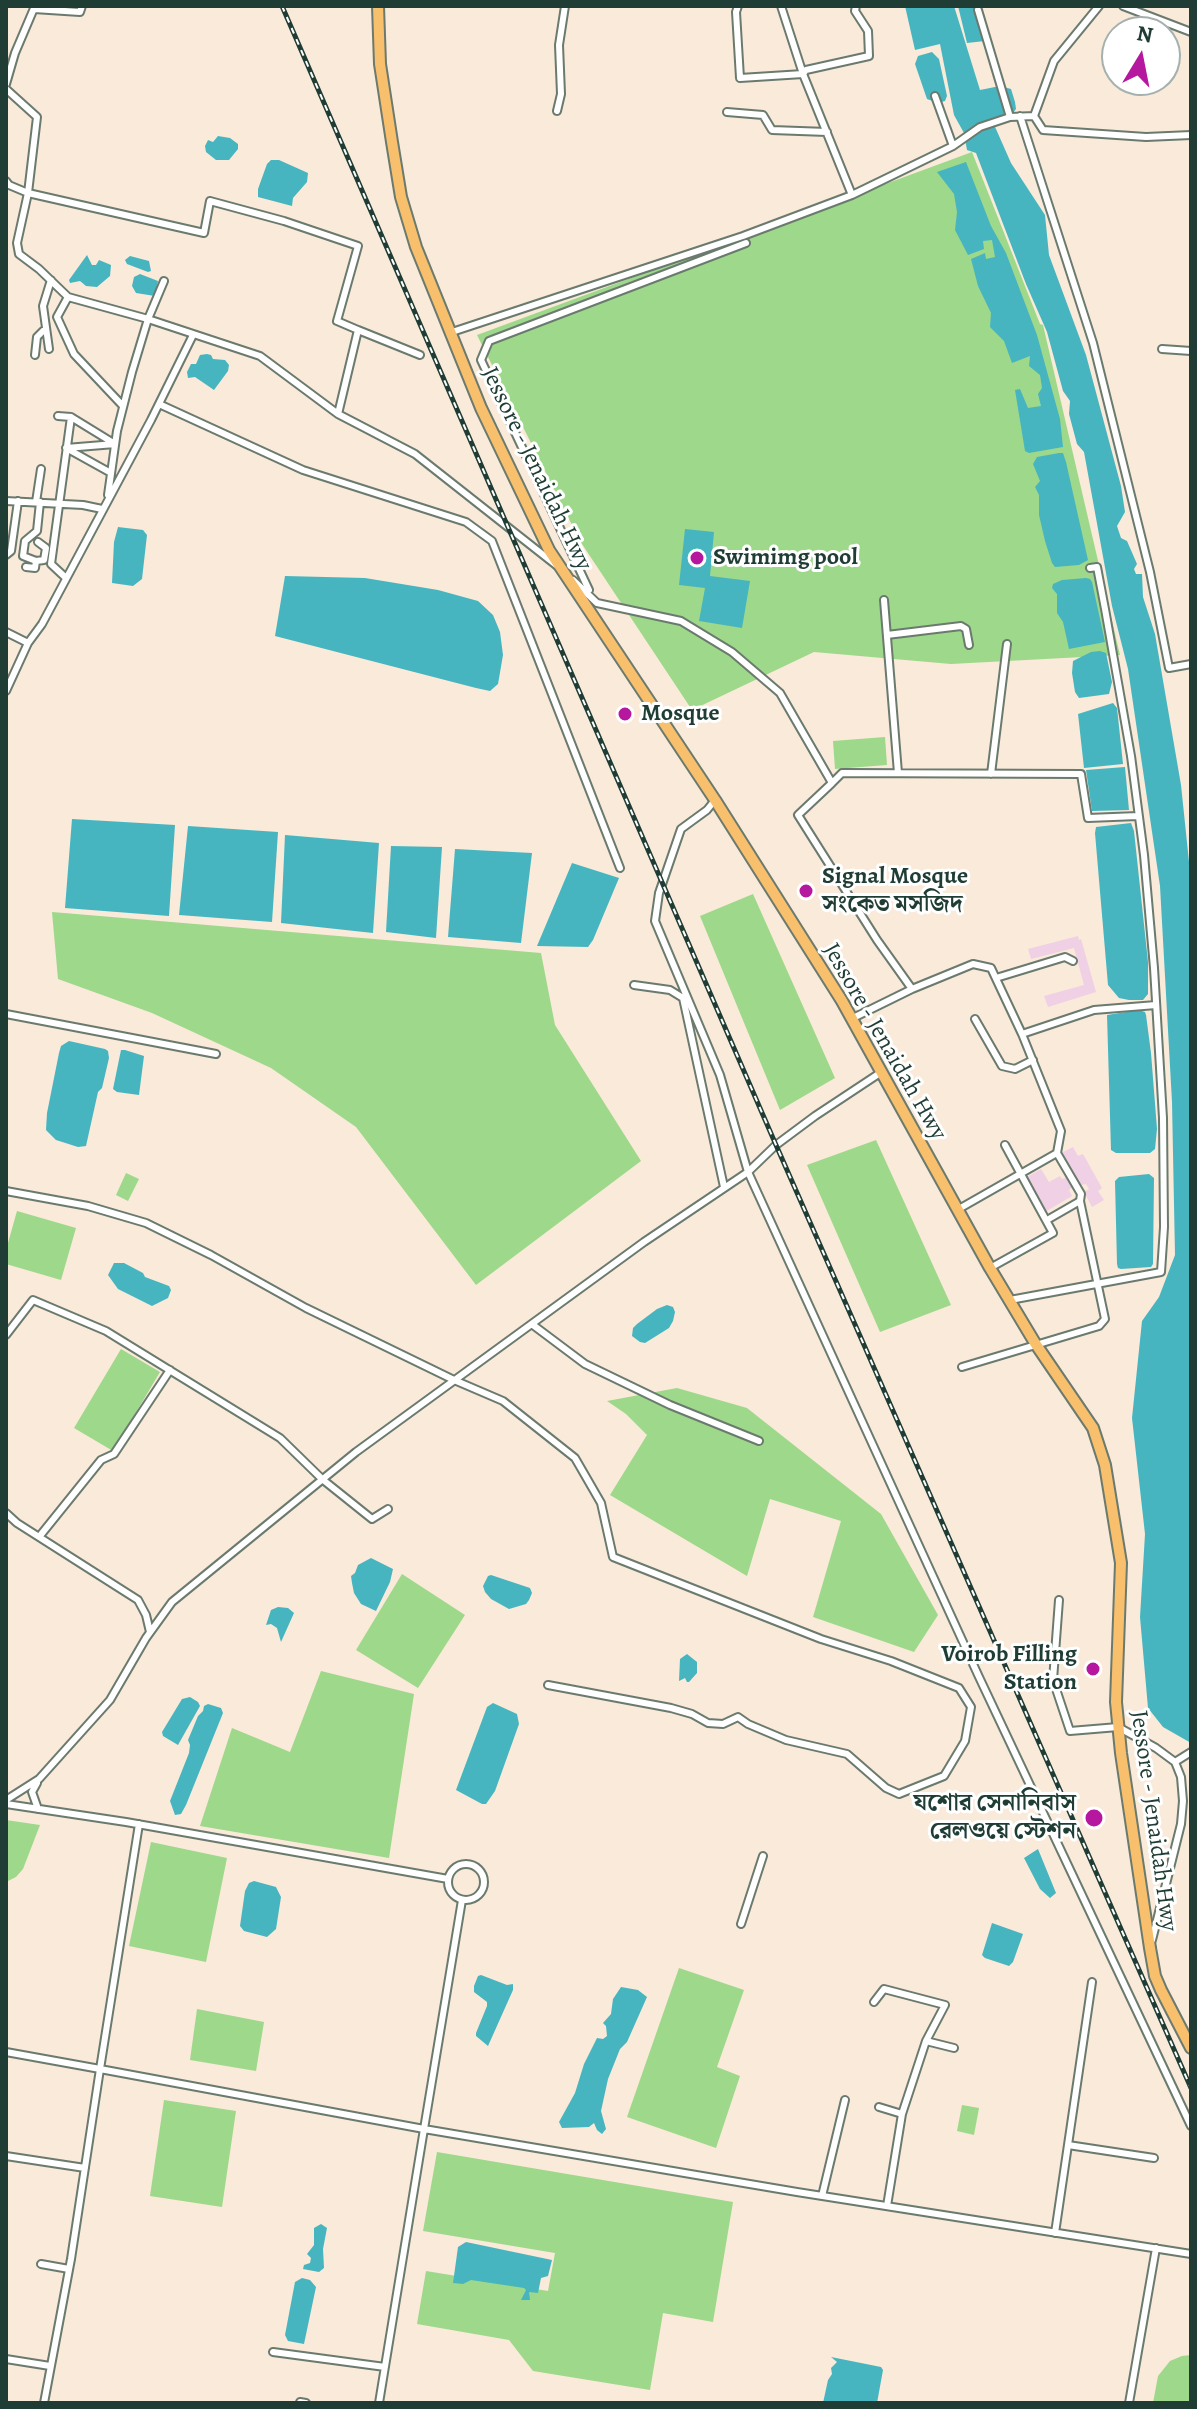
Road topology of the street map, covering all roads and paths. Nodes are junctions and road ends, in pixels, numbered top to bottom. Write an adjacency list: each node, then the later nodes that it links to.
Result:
1 (82, 6): 9 (street)
2 (378, 6): 39 (highway, Jessore - Jenaidah Hwy)
3 (565, 6): 17 (street)
4 (738, 6): 14 (street)
5 (781, 6): 14 (street)
6 (856, 6): 14 (street)
7 (1099, 6): 20 (street)
8 (1123, 6): 11 (street)
9 (35, 7): 13 (street)
10 (978, 10): 21 (street)
11 (1191, 32)
12 (6, 51): 13 (street)
13 (15, 53): 15 (street)
14 (803, 74): 22 (street)
15 (6, 87): 26 (street)
16 (935, 96): 24 (street)
17 (557, 111)
18 (727, 112): 22 (street)
19 (1020, 116): 20 (street); 21 (street); 76 (street)
20 (1034, 116): 23 (street)
21 (1010, 117): 24 (street)
22 (827, 132): 27 (street)
23 (1191, 135)
24 (953, 146): 27 (street)
25 (6, 181): 26 (street)
26 (28, 193): 29 (street); 37 (street)
27 (852, 195): 39 (street)
28 (6, 240): 29 (street)
29 (17, 243): 31 (street)
30 (746, 243): 69 (street)
31 (51, 280): 33 (street); 41 (street)
32 (164, 281): 35 (street)
33 (68, 297): 34 (street); 35 (street)
34 (57, 317): 36 (street); 47 (street)
35 (148, 319): 40 (street); 47 (street)
36 (51, 323)
37 (358, 330): 45 (street); 48 (street)
38 (43, 331): 44 (street)
39 (449, 333): 66 (highway, Jessore - Jenaidah Hwy)
40 (193, 335): 46 (street); 48 (street)
41 (49, 349)
42 (1162, 349): 43 (street)
43 (1191, 351)
44 (35, 355)
45 (420, 355)
46 (159, 404): 55 (street); 83 (street)
47 (123, 406): 51 (street)
48 (338, 414): 66 (street)
49 (58, 416): 50 (street)
50 (71, 417): 51 (street); 52 (street)
51 (115, 444): 52 (street); 54 (street)
52 (66, 448): 54 (street); 59 (street)
53 (41, 469): 58 (street)
54 (111, 473): 55 (street)
55 (107, 498): 60 (street)
56 (6, 501): 57 (street)
57 (18, 501): 58 (street); 62 (street)
58 (38, 502): 59 (street); 63 (street)
59 (58, 503): 60 (street); 68 (street)
60 (102, 509): 68 (street)
61 (38, 542): 64 (street)
62 (7, 555): 63 (street)
63 (23, 556): 64 (street)
64 (36, 561): 65 (street)
65 (26, 567)
66 (559, 567): 80 (street); 81 (highway, Jessore - Jenaidah Hwy)
67 (1090, 568): 82 (street)
68 (66, 578): 73 (street)
69 (589, 590)
70 (884, 600): 72 (street)
71 (6, 632): 73 (street)
72 (887, 635): 75 (street); 78 (street)
73 (28, 643): 77 (street)
74 (1007, 644): 79 (street)
75 (969, 645)
76 (1191, 664)
77 (6, 691)
78 (898, 773): 79 (street); 80 (street)
79 (991, 774): 82 (street)
80 (832, 783): 87 (street)
81 (715, 800): 90 (highway, Jessore - Jenaidah Hwy); 98 (street)
82 (1138, 816): 88 (street)
83 (620, 868)
84 (1073, 961): 85 (street)
85 (996, 978): 87 (street); 92 (street)
86 (634, 985): 100 (street)
87 (912, 989): 90 (street)
88 (1156, 1005): 92 (street); 106 (street)
89 (6, 1014): 93 (street)
90 (851, 1019): 95 (highway, Jessore - Jenaidah Hwy)
91 (975, 1019): 94 (street)
92 (1022, 1034): 94 (street)
93 (216, 1054)
94 (1033, 1060): 97 (street)
95 (880, 1073): 98 (street); 103 (highway, Jessore - Jenaidah Hwy)
96 (1005, 1145): 99 (street)
97 (1057, 1153): 99 (street); 102 (street)
98 (748, 1172): 100 (street); 144 (street)
99 (1021, 1174): 103 (street); 104 (street)
100 (724, 1187): 108 (street)
101 (6, 1191): 113 (street)
102 (1080, 1201): 104 (street); 106 (street)
103 (957, 1210): 105 (highway, Jessore - Jenaidah Hwy)
104 (1047, 1220): 105 (street)
105 (990, 1268): 107 (highway, Jessore - Jenaidah Hwy)
106 (1098, 1284): 107 (street); 110 (street)
107 (1010, 1300): 110 (highway, Jessore - Jenaidah Hwy)
108 (533, 1325): 113 (street); 114 (street)
109 (6, 1335): 112 (street)
110 (1036, 1345): 111 (street); 122 (highway, Jessore - Jenaidah Hwy)
111 (962, 1367)
112 (170, 1370): 115 (street); 118 (street)
113 (454, 1380): 115 (street); 121 (street)
114 (759, 1441)
115 (322, 1479): 116 (street); 120 (street)
116 (388, 1509)
117 (6, 1513): 118 (street)
118 (39, 1537): 120 (street)
119 (1059, 1600): 122 (street)
120 (150, 1632): 125 (street)
121 (548, 1685)
122 (1118, 1727): 124 (street); 133 (highway, Jessore - Jenaidah Hwy)
123 (1190, 1753): 124 (street)
124 (1175, 1762): 133 (street)
125 (39, 1779): 126 (street); 127 (street)
126 (6, 1802): 127 (street)
127 (38, 1809): 128 (street)
128 (139, 1824): 130 (street); 140 (street)
129 (763, 1856): 132 (street)
130 (448, 1879): 131 (street); 131 (street)
131 (462, 1900): 145 (street)
132 (741, 1924)
133 (1150, 1948): 138 (highway, Jessore - Jenaidah Hwy)
134 (1092, 1982): 146 (street)
135 (874, 2002): 136 (street)
136 (926, 2041): 137 (street); 143 (street)
137 (954, 2048)
138 (1191, 2048)
139 (6, 2052): 140 (street)
140 (100, 2069): 145 (street); 149 (street)
141 (845, 2100): 150 (street)
142 (879, 2107): 143 (street)
143 (902, 2114): 151 (street)
144 (1191, 2126)
145 (424, 2129): 150 (street); 160 (street)
146 (1068, 2145): 148 (street); 152 (street)
147 (6, 2156): 149 (street)
148 (1154, 2158)
149 (85, 2168): 156 (street)
150 (822, 2196): 151 (street)
151 (887, 2206): 152 (street)
152 (1055, 2233): 153 (street)
153 (1156, 2248): 154 (street); 163 (street)
154 (1191, 2254)
155 (41, 2264): 156 (street)
156 (69, 2269): 159 (street)
157 (273, 2352): 160 (street)
158 (6, 2359): 159 (street)
159 (50, 2366): 161 (street)
160 (385, 2367): 162 (street)
161 (44, 2403)
162 (379, 2403)
163 (1129, 2403)

